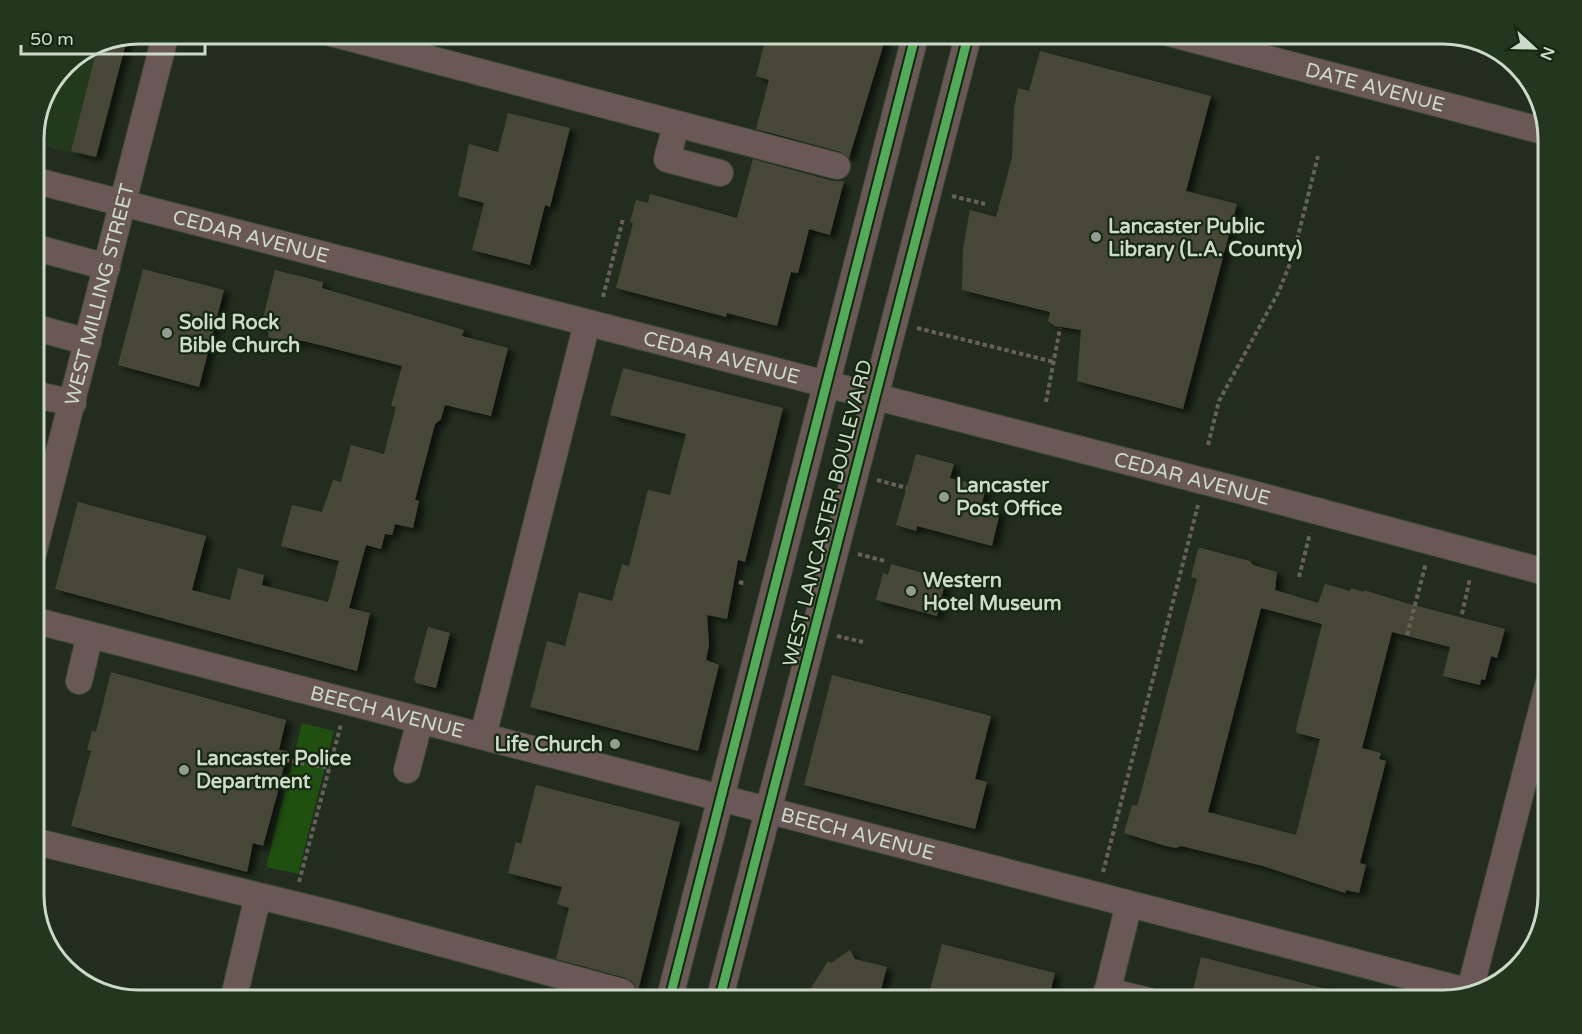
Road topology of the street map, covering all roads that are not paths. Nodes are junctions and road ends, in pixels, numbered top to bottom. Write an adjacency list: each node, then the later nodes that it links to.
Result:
1 (163, 44): 11 (street, WEST MILLING STREET)
2 (372, 44): 6 (street)
3 (913, 44): 17 (street, WEST LANCASTER BOULEVARD)
4 (966, 44): 19 (street, WEST LANCASTER BOULEVARD)
5 (1245, 44): 7 (street, DATE AVENUE)
6 (676, 125): 8 (street); 9 (street)
7 (1538, 129)
8 (837, 166)
9 (720, 173)
10 (44, 183): 11 (street, CEDAR AVENUE)
11 (123, 203): 13 (street, WEST MILLING STREET); 14 (street, CEDAR AVENUE)
12 (44, 250): 13 (street)
13 (107, 267): 16 (street, WEST MILLING STREET)
14 (587, 323): 17 (street, CEDAR AVENUE); 28 (street)
15 (44, 330): 16 (street)
16 (88, 342): 20 (street, WEST MILLING STREET)
17 (826, 385): 19 (street, CEDAR AVENUE); 30 (street, WEST LANCASTER BOULEVARD)
18 (44, 397): 20 (street)
19 (875, 397): 22 (street, CEDAR AVENUE); 31 (street, WEST LANCASTER BOULEVARD)
20 (72, 404): 21 (street, WEST MILLING STREET)
21 (44, 512)
22 (1538, 570)
23 (44, 623): 24 (street, BEECH AVENUE)
24 (90, 635): 25 (street); 26 (street, BEECH AVENUE)
25 (79, 681)
26 (420, 720): 28 (street, BEECH AVENUE); 29 (street)
27 (1538, 726): 35 (street)
28 (483, 736): 30 (street, BEECH AVENUE)
29 (407, 770)
30 (719, 798): 31 (street, BEECH AVENUE); 38 (street, WEST LANCASTER BOULEVARD)
31 (769, 811): 34 (street, BEECH AVENUE); 39 (street, WEST LANCASTER BOULEVARD)
32 (44, 844): 33 (street)
33 (258, 896): 36 (street); 37 (street)
34 (1129, 904): 40 (street); 41 (street, BEECH AVENUE)
35 (1473, 985)
36 (236, 990)
37 (614, 990)
38 (672, 990)
39 (722, 990)
40 (1108, 990)
41 (1458, 990)

